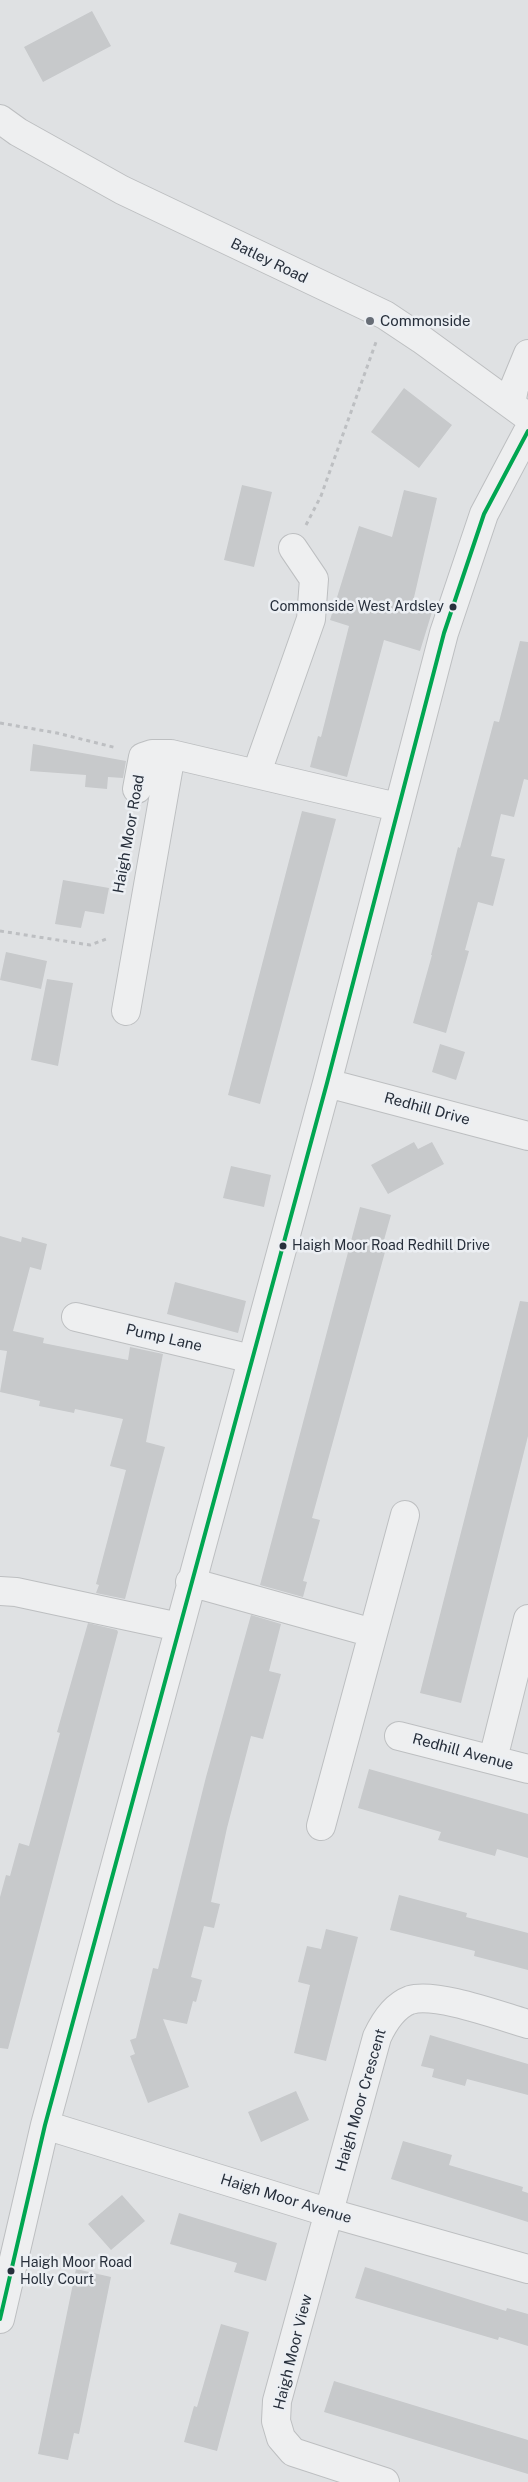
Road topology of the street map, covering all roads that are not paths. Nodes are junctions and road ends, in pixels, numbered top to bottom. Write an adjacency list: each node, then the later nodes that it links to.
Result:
1 (0, 119): 3 (street, Batley Road)
2 (528, 354): 3 (street)
3 (520, 410)
4 (528, 431): 9 (street)
5 (293, 548): 7 (street)
6 (172, 754): 7 (street, Haigh Moor Road); 8 (street, Haigh Moor Road); 10 (street)
7 (256, 772): 9 (street, Haigh Moor Road)
8 (137, 789)
9 (397, 807): 11 (street)
10 (126, 1011)
11 (327, 1083): 12 (street, Redhill Drive); 14 (street)
12 (528, 1136)
13 (76, 1317): 14 (street, Pump Lane)
14 (252, 1359): 16 (street)
15 (405, 1515): 20 (street)
16 (190, 1582): 19 (street); 20 (street)
17 (0, 1591): 19 (street)
18 (528, 1619): 22 (street)
19 (179, 1627): 26 (street)
20 (373, 1633): 24 (street)
21 (399, 1736): 22 (street, Redhill Avenue)
22 (493, 1759): 23 (street, Redhill Avenue)
23 (528, 1769)
24 (321, 1826)
25 (528, 2024): 27 (street, Haigh Moor Crescent)
26 (45, 2125): 27 (street, Haigh Moor Avenue); 28 (street)
27 (330, 2213): 29 (street, Haigh Moor Avenue); 31 (street, Haigh Moor View)
28 (10, 2228): 30 (street)
29 (528, 2269)
30 (0, 2319)
31 (385, 2482)

